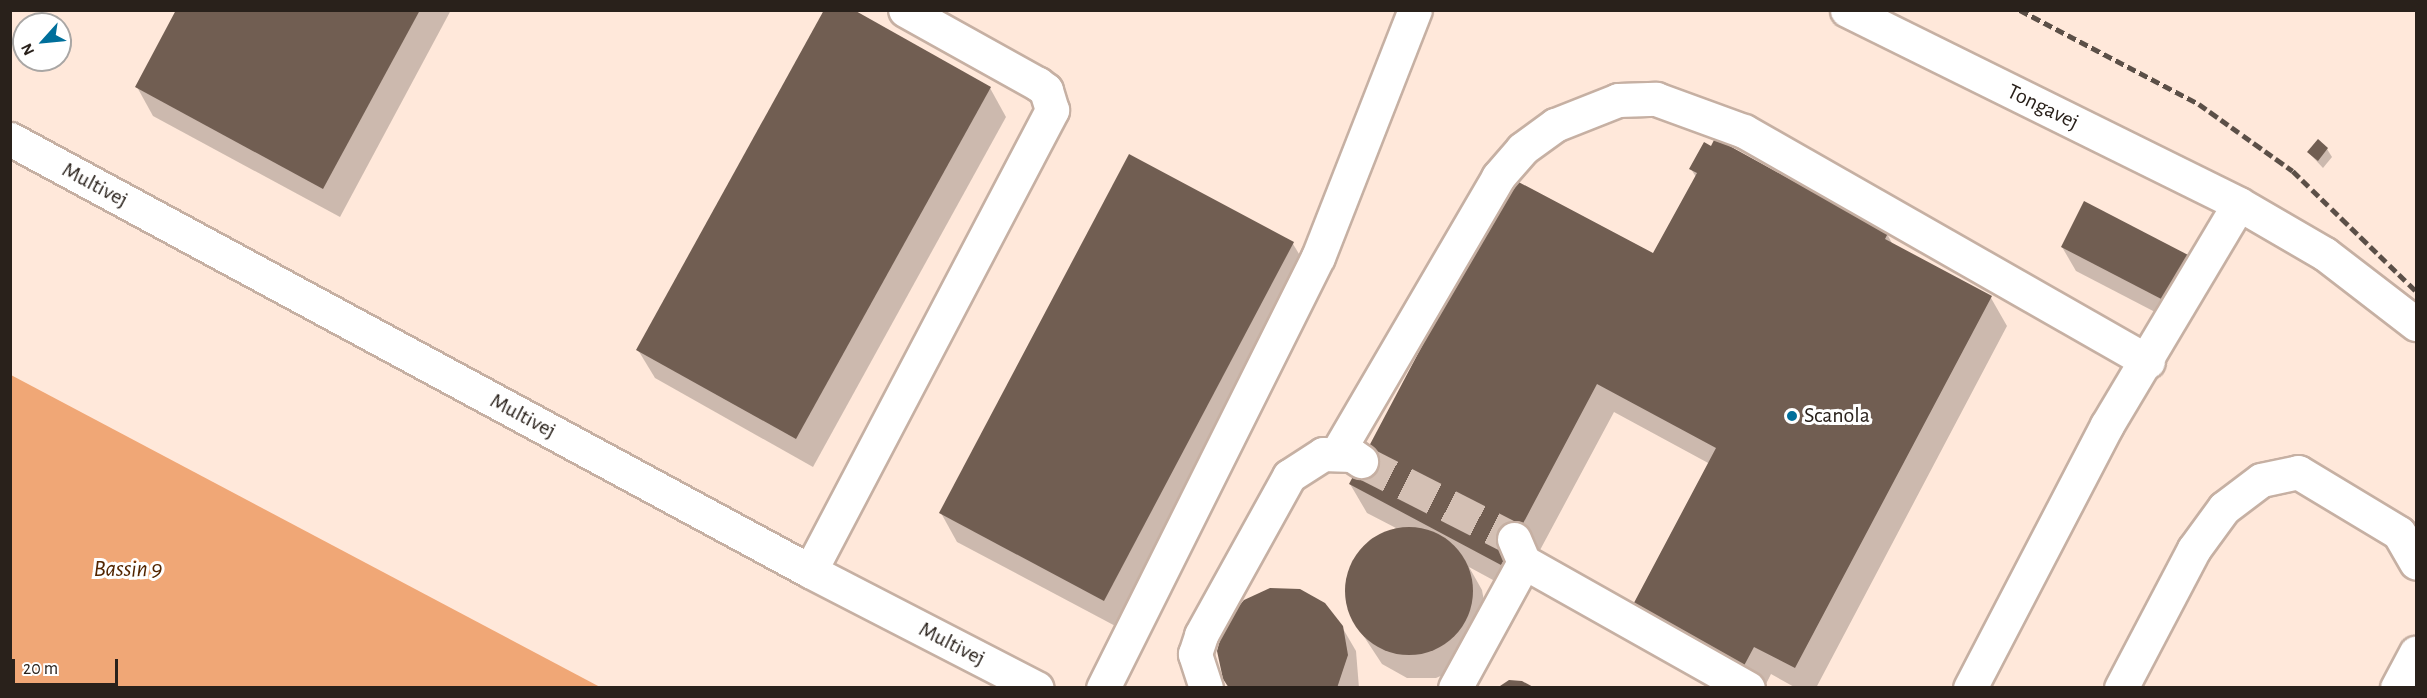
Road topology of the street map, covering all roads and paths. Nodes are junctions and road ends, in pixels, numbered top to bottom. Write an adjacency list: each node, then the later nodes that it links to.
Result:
1 (905, 10): 9 (street)
2 (1416, 10): 12 (street)
3 (1847, 10): 5 (street, Tongavej)
4 (10, 139): 9 (street, Multivej)
5 (2240, 204): 6 (street, Tongavej); 7 (street)
6 (2416, 324)
7 (2148, 361): 13 (street); 16 (street)
8 (2416, 563): 17 (street)
9 (810, 572): 11 (street, Multivej)
10 (2416, 653): 18 (street)
11 (1037, 687)
12 (1103, 687)
13 (1206, 687)
14 (1455, 687): 15 (street)
15 (1748, 687)
16 (1970, 687)
17 (2121, 687)
18 (2397, 687)

